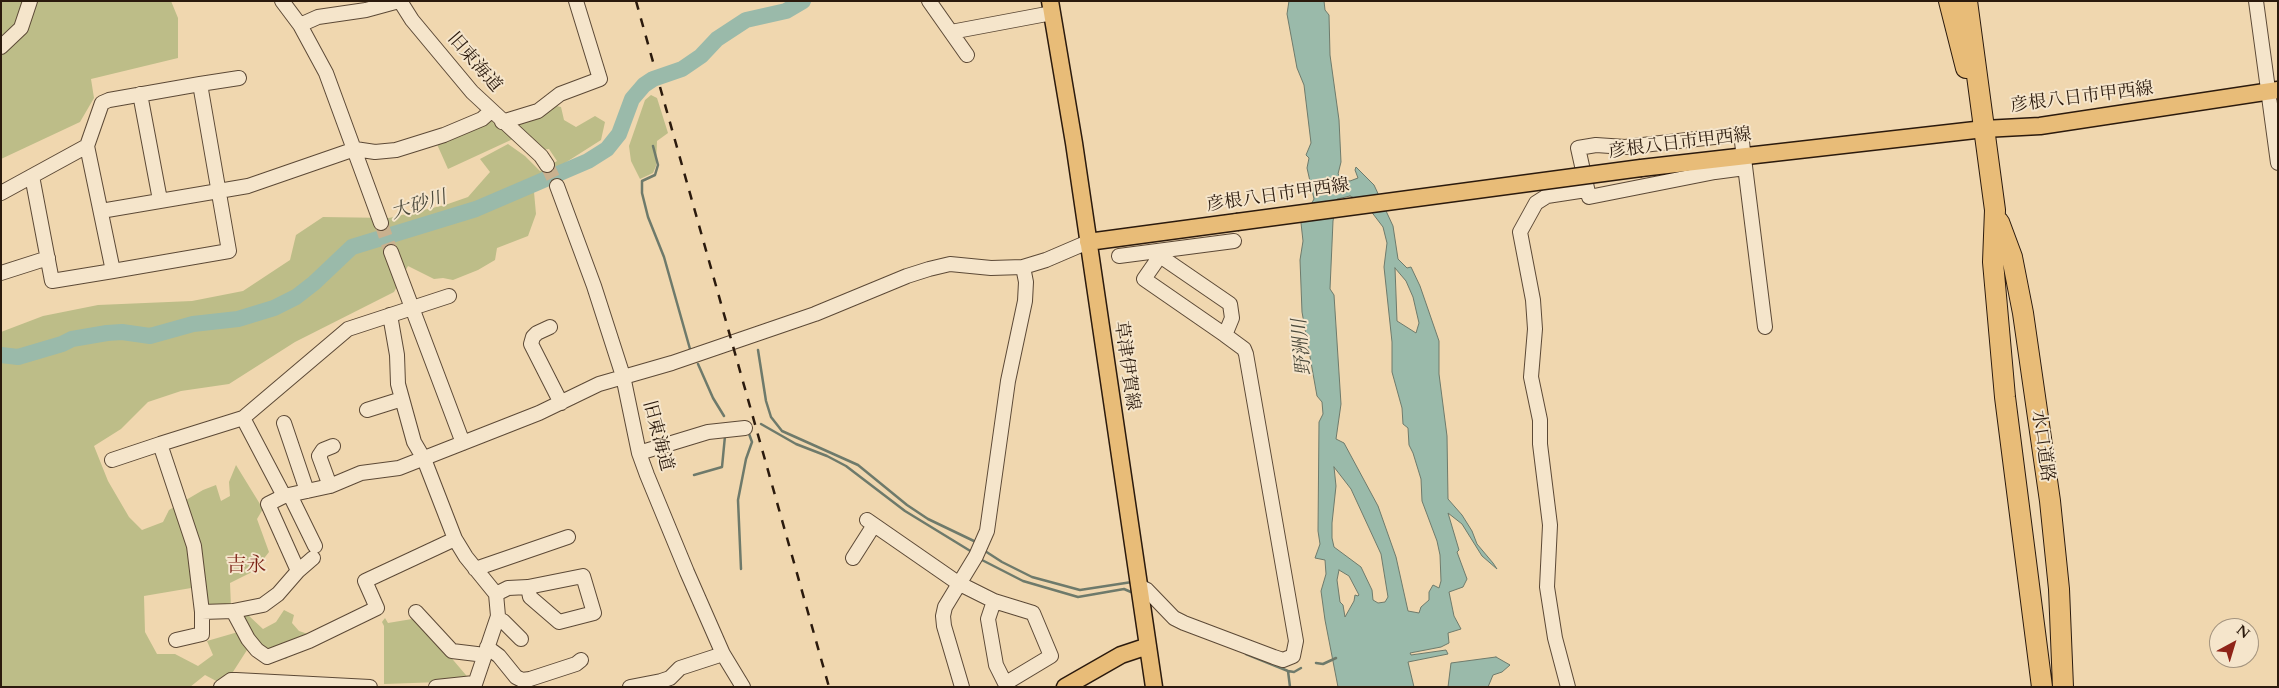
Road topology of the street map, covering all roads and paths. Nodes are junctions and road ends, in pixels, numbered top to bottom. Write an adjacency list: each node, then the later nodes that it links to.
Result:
1 (30, 1): 12 (street)
2 (282, 1): 10 (street)
3 (399, 1): 10 (street); 19 (street, 旧東海道)
4 (576, 1): 20 (street)
5 (929, 1): 11 (street)
6 (1948, 1): 18 (highway)
7 (1967, 1): 18 (highway)
8 (2256, 1): 16 (street)
9 (1051, 7): 11 (street); 38 (main road, 草津伊賀線)
10 (300, 25): 23 (street)
11 (951, 32): 13 (street)
12 (1, 47)
13 (967, 55)
14 (239, 78): 15 (street)
15 (200, 84): 17 (street); 30 (street)
16 (2273, 91): 21 (main road, 彦根八日市甲西線); 25 (street)
17 (140, 94): 22 (street); 32 (street)
18 (1980, 102): 21 (highway, 水口道路)
19 (491, 111): 20 (street, 旧東海道); 23 (street)
20 (502, 122): 26 (street, 旧東海道)
21 (1984, 129): 24 (main road, 彦根八日市甲西線); 33 (highway, 水口道路)
22 (88, 146): 27 (street); 34 (street)
23 (355, 149): 30 (street); 35 (street)
24 (1744, 162): 29 (street); 29 (street); 36 (main road, 彦根八日市甲西線, bridge); 50 (street)
25 (2278, 163)
26 (547, 165)
27 (32, 176): 31 (street); 42 (street)
28 (557, 186): 52 (street, 旧東海道)
29 (1586, 190): 98 (street)
30 (219, 191): 32 (street); 44 (street)
31 (1, 193)
32 (160, 200): 34 (street)
33 (1995, 210): 99 (highway, 水口道路); 100 (highway, 水口道路)
34 (101, 211): 44 (street)
35 (381, 223)
36 (1158, 232): 38 (main road, 彦根八日市甲西線); 40 (street)
37 (1234, 241): 40 (street)
38 (1088, 242): 43 (street); 74 (main road, 草津伊賀線)
39 (391, 252): 47 (street)
40 (1160, 253): 41 (street); 51 (street); 51 (street)
41 (1119, 256)
42 (48, 258): 44 (street); 45 (street)
43 (1023, 267): 52 (street); 73 (street)
44 (113, 271)
45 (1, 273)
46 (450, 296): 47 (street)
47 (411, 307): 48 (street); 60 (street)
48 (390, 315): 53 (street); 56 (street)
49 (550, 327): 54 (street)
50 (1765, 327)
51 (1225, 335): 74 (street)
52 (623, 376): 54 (street); 62 (street, 旧東海道)
53 (402, 399): 55 (street); 63 (street)
54 (561, 403): 60 (street)
55 (366, 410)
56 (243, 418): 59 (street); 67 (street)
57 (284, 423): 66 (street)
58 (746, 428): 62 (street)
59 (160, 444): 64 (street); 79 (street)
60 (463, 444): 63 (street)
61 (332, 446): 65 (street)
62 (639, 452): 86 (street, 旧東海道)
63 (424, 459): 65 (street); 69 (street)
64 (112, 460)
65 (330, 486): 66 (street)
66 (307, 490): 67 (street)
67 (287, 495): 72 (street); 72 (street)
68 (568, 538): 71 (street)
69 (454, 539): 71 (street); 78 (street)
70 (853, 558): 73 (street)
71 (476, 568): 76 (street)
72 (298, 571): 78 (street)
73 (958, 583): 77 (street); 95 (street)
74 (1138, 586): 84 (main road, 草津伊賀線)
75 (528, 587): 75 (street); 76 (street)
76 (496, 594): 81 (street)
77 (994, 601): 89 (street); 89 (street)
78 (233, 611): 79 (street)
79 (202, 612): 83 (street)
80 (416, 612): 85 (street)
81 (497, 619): 82 (street); 85 (street)
82 (521, 639)
83 (176, 640)
84 (1148, 646): 96 (main road); 97 (main road)
85 (486, 651): 87 (street); 88 (street)
86 (724, 654): 93 (street); 94 (street, 旧東海道)
87 (581, 660)
88 (474, 685): 92 (street)
89 (1007, 685)
90 (221, 687): 91 (street)
91 (370, 687)
92 (436, 687)
93 (630, 687)
94 (743, 687)
95 (962, 687)
96 (1065, 687)
97 (1154, 687)
98 (1568, 687)
99 (2042, 687)
100 (2063, 687)

